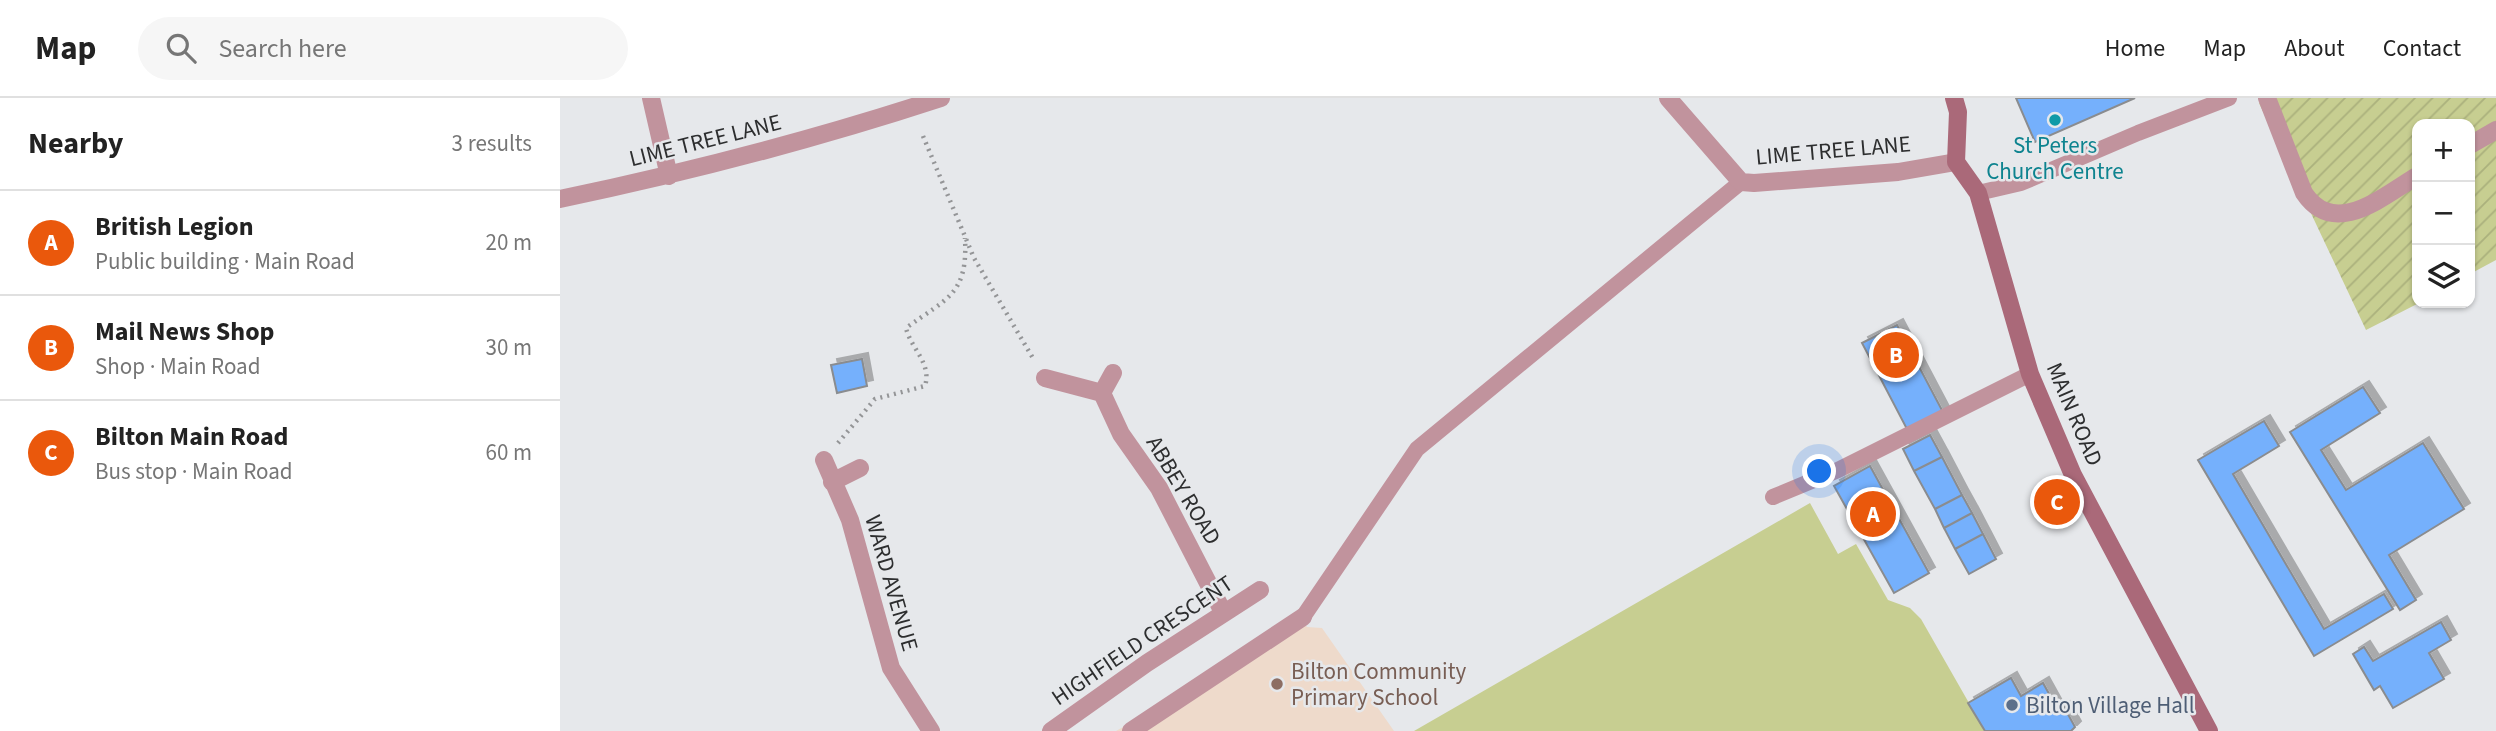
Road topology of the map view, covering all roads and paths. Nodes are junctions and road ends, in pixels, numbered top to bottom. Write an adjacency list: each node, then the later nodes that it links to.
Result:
1 (651, 98): 11 (street)
2 (941, 98): 11 (street, LIME TREE LANE)
3 (1668, 98): 13 (street, LIME TREE LANE)
4 (1954, 98): 10 (main road)
5 (2229, 98): 14 (lane)
6 (2267, 98): 12 (street)
7 (2496, 130): 9 (street)
8 (923, 136): 16 (path)
9 (2475, 142)
10 (1956, 162): 13 (street, LIME TREE LANE); 14 (main road, MAIN ROAD)
11 (669, 176): 15 (street, LIME TREE LANE)
12 (2412, 179)
13 (1741, 182): 27 (lane)
14 (1978, 193): 18 (main road, MAIN ROAD)
15 (560, 199)
16 (965, 238): 19 (path); 21 (path)
17 (1113, 373): 20 (street)
18 (2030, 374): 24 (lane); 31 (main road, MAIN ROAD)
19 (1045, 378): 20 (street)
20 (1102, 393): 26 (street, ABBEY ROAD)
21 (824, 460): 23 (street, WARD AVENUE)
22 (860, 468): 23 (street)
23 (832, 482): 28 (street, WARD AVENUE)
24 (1773, 497)
25 (1260, 590): 26 (street, HIGHFIELD CRESCENT)
26 (1223, 612): 29 (street, HIGHFIELD CRESCENT)
27 (1303, 617): 30 (street)
28 (931, 731)
29 (1051, 731)
30 (1130, 731)
31 (2209, 731)

